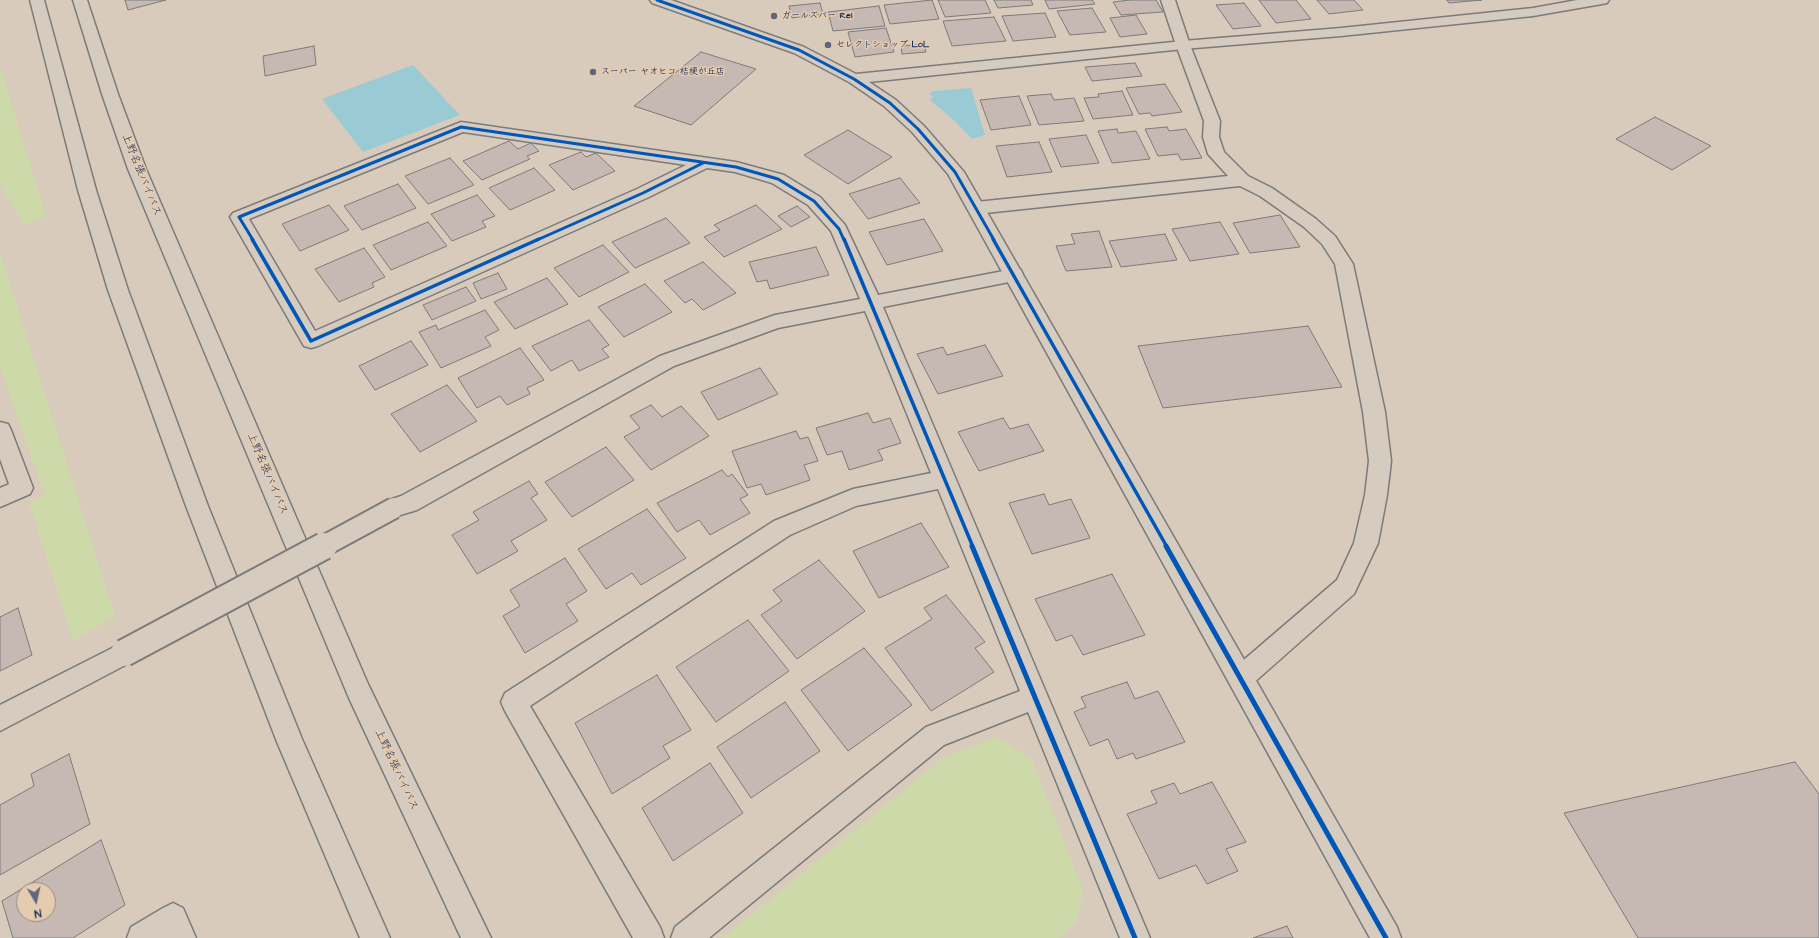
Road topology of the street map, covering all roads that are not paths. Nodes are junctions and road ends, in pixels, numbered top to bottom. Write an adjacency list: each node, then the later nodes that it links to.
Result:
1 (37, 0): 22 (main road)
2 (80, 0): 23 (main road, 上野名張バイパス)
3 (657, 0): 7 (main road)
4 (1168, 0): 6 (main road)
5 (1602, 0): 6 (main road)
6 (1183, 46): 7 (main road); 9 (main road)
7 (854, 79): 10 (main road)
8 (703, 163): 8 (main road); 12 (main road)
9 (1242, 180): 10 (main road); 16 (main road)
10 (976, 208): 11 (main road)
11 (1014, 275): 12 (main road); 16 (main road)
12 (871, 302): 14 (main road); 18 (main road, bridge)
13 (0, 430): 15 (main road)
14 (944, 479): 17 (main road); 24 (main road)
15 (0, 498)
16 (1242, 678): 26 (main road)
17 (1035, 698): 19 (main road); 25 (main road)
18 (0, 719)
19 (1129, 935)
20 (142, 938): 21 (main road)
21 (181, 938)
22 (375, 938)
23 (476, 938)
24 (649, 938)
25 (686, 938)
26 (1386, 938)

